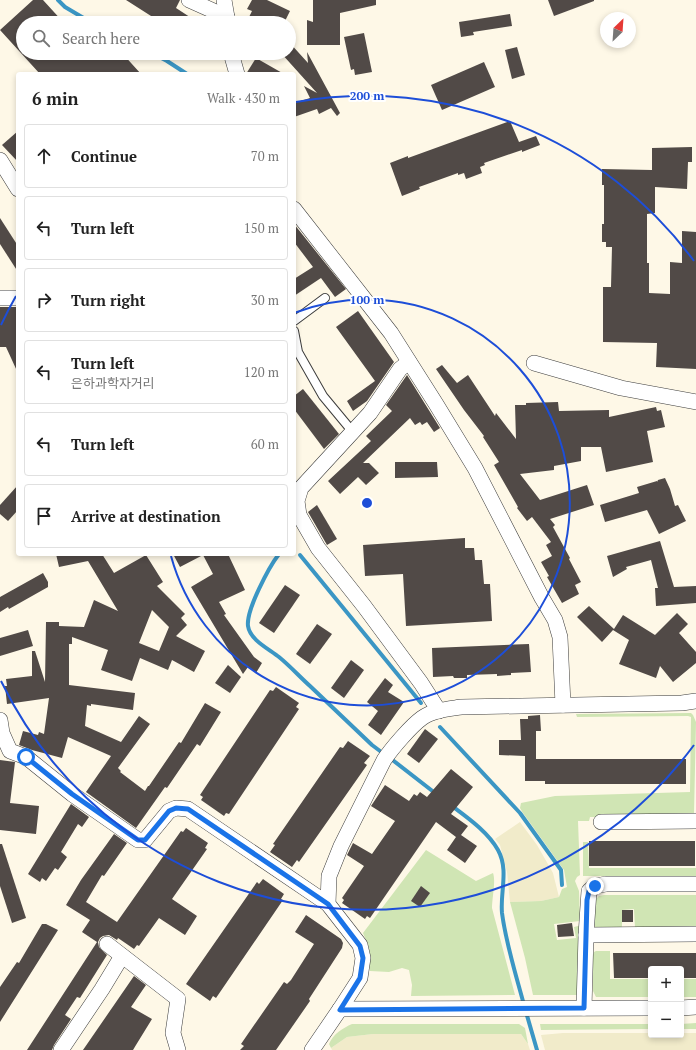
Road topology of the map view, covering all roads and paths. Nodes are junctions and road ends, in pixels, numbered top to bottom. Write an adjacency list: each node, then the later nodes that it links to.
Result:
1 (189, 0): 3 (street)
2 (224, 0): 4 (street)
3 (220, 16)
4 (227, 16)
5 (233, 60): 6 (street)
6 (236, 72)
7 (0, 160): 8 (street)
8 (16, 186)
9 (296, 212): 15 (street)
10 (0, 298): 11 (street)
11 (16, 298)
12 (325, 298): 13 (lane)
13 (296, 320)
14 (296, 342): 18 (lane)
15 (409, 362): 18 (street); 20 (street)
16 (534, 363): 17 (street)
17 (696, 402)
18 (352, 431): 21 (street)
19 (696, 701): 20 (street)
20 (563, 705): 21 (street)
21 (439, 711): 26 (street)
22 (0, 720): 26 (street)
23 (696, 821): 24 (street)
24 (601, 822)
25 (696, 884): 28 (street)
26 (328, 904): 35 (street)
27 (696, 934): 28 (street)
28 (586, 935): 31 (street)
29 (107, 944): 30 (street)
30 (122, 956): 36 (street); 37 (street)
31 (584, 1008): 32 (street); 35 (street)
32 (648, 1008)
33 (684, 1008): 34 (street)
34 (696, 1008)
35 (340, 1010): 38 (street)
36 (61, 1050)
37 (178, 1050)
38 (312, 1050)

